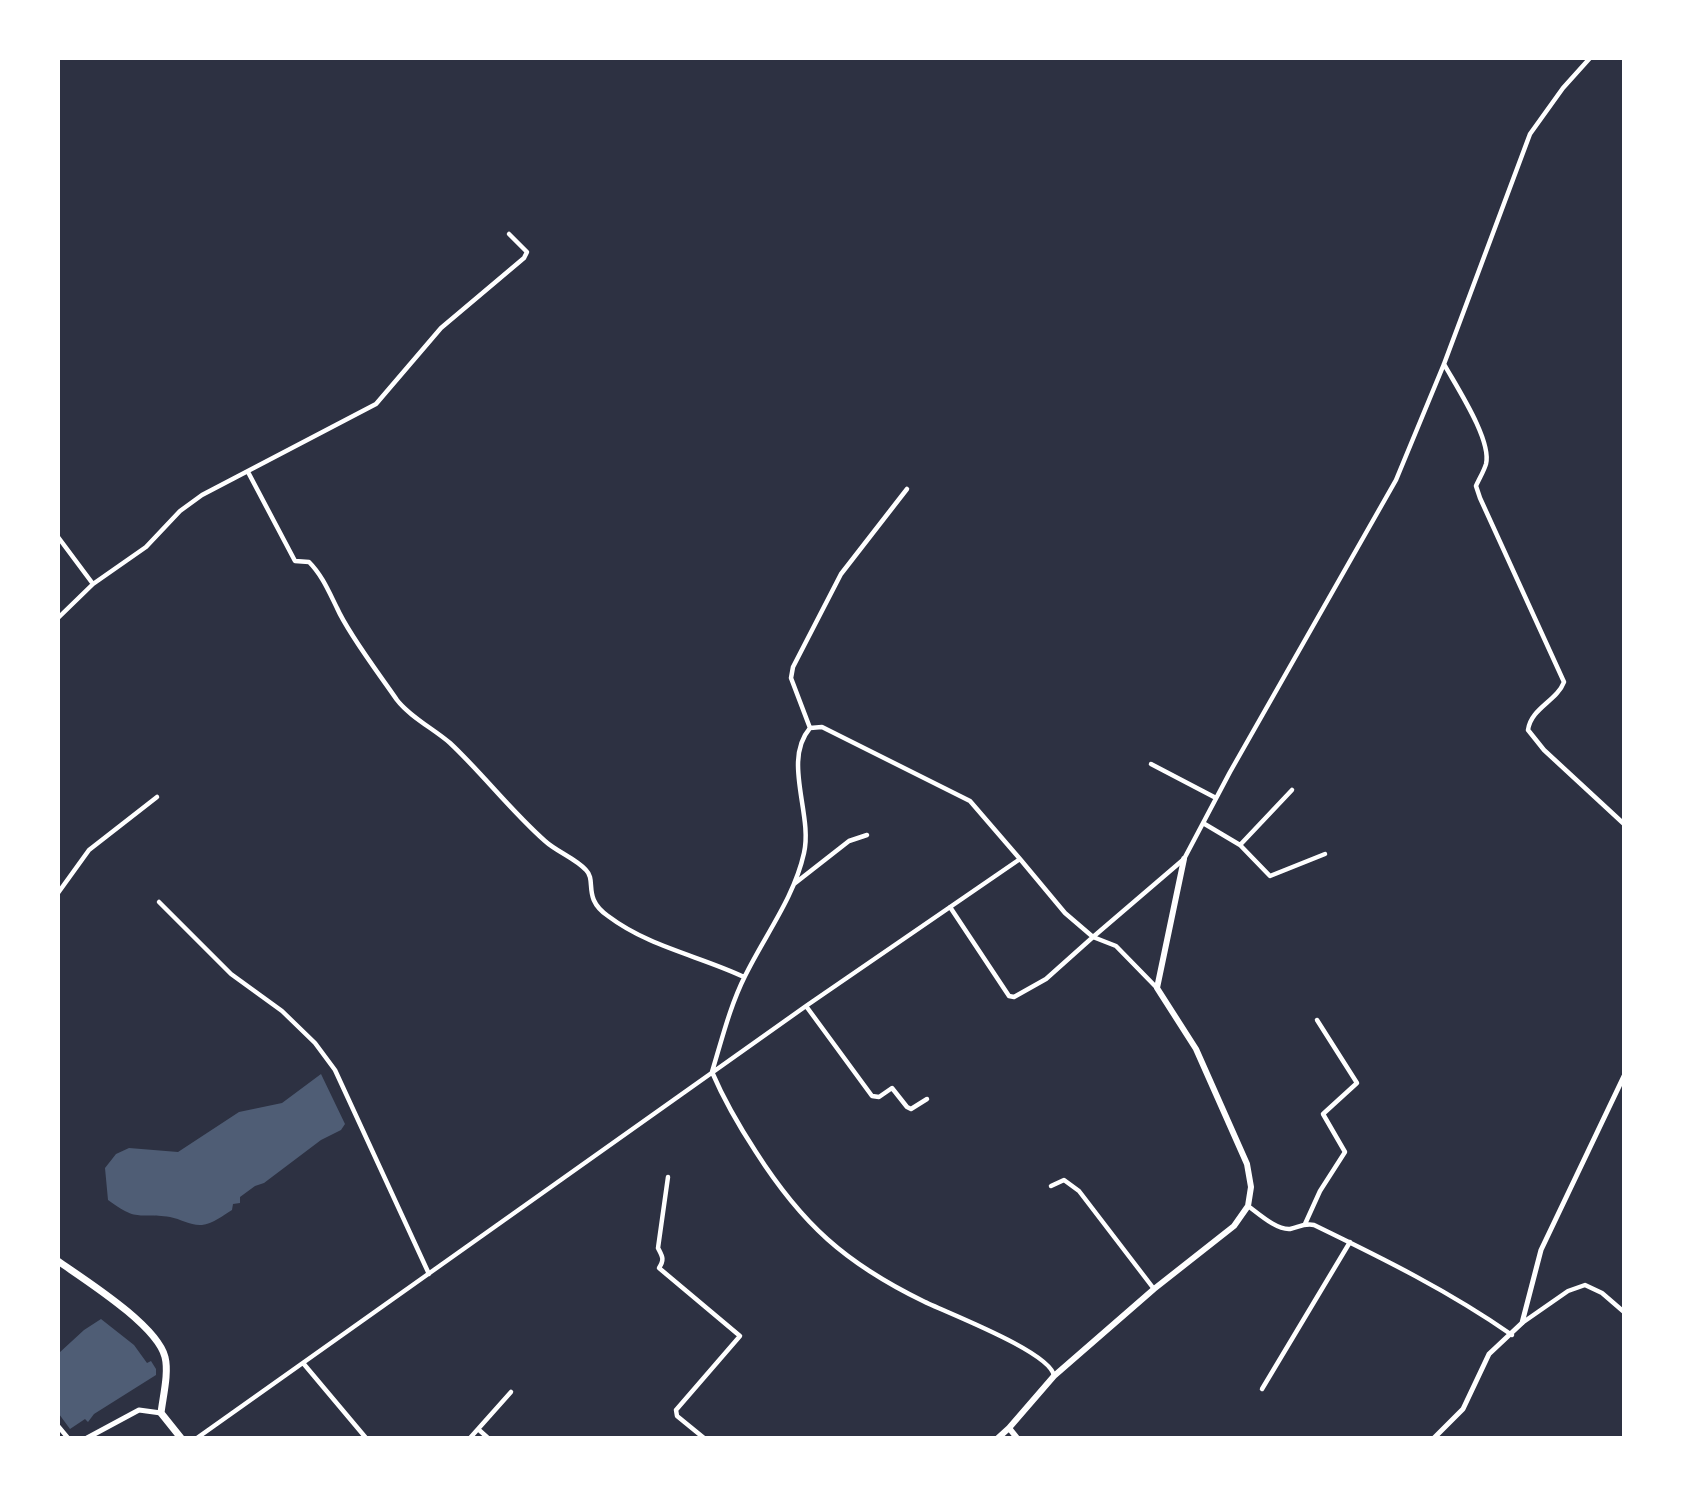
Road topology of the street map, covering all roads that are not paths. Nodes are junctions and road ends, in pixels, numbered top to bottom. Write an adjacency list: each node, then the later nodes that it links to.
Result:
1 (1590, 58): 3 (street)
2 (509, 234): 4 (street)
3 (1444, 364): 13 (street); 15 (street)
4 (248, 472): 7 (street); 26 (street)
5 (906, 489): 9 (street)
6 (58, 537): 7 (street)
7 (93, 584): 8 (street)
8 (58, 618)
9 (810, 728): 19 (street); 21 (street)
10 (1151, 764): 13 (street)
11 (1292, 790): 17 (street)
12 (157, 797): 22 (street)
13 (1216, 798): 14 (street)
14 (1203, 823): 17 (street); 20 (street)
15 (1623, 824)
16 (867, 835): 21 (street)
17 (1240, 844): 18 (street)
18 (1325, 854)
19 (1020, 859): 24 (street); 25 (street)
20 (1184, 859): 25 (street); 27 (main road)
21 (794, 884): 26 (street)
22 (58, 893)
23 (159, 903): 39 (street)
24 (950, 908): 25 (street); 28 (street)
25 (1093, 937): 27 (street)
26 (744, 978): 30 (street)
27 (1157, 988): 35 (main road)
28 (806, 1006): 30 (street); 32 (street)
29 (1317, 1020): 36 (street)
30 (712, 1072): 39 (street); 45 (street)
31 (1623, 1076): 42 (street)
32 (927, 1099)
33 (668, 1177): 59 (street)
34 (1051, 1186): 40 (street)
35 (1248, 1206): 36 (street); 40 (main road)
36 (1305, 1224): 37 (street)
37 (1350, 1242): 43 (street); 46 (street)
38 (58, 1261): 48 (main road)
39 (429, 1274): 44 (street)
40 (1154, 1289): 45 (main road)
41 (1623, 1312): 42 (street)
42 (1522, 1323): 43 (street)
43 (1512, 1335): 62 (street)
44 (303, 1364): 55 (street); 56 (street)
45 (1054, 1376): 50 (main road)
46 (1262, 1389)
47 (511, 1392): 51 (street)
48 (161, 1413): 53 (street); 54 (main road)
49 (58, 1426): 52 (street)
50 (1010, 1428): 60 (main road); 61 (main road)
51 (478, 1429): 57 (street); 58 (street)
52 (68, 1437)
53 (87, 1437)
54 (181, 1437)
55 (196, 1437)
56 (366, 1437)
57 (470, 1437)
58 (488, 1437)
59 (704, 1437)
60 (998, 1437)
61 (1017, 1437)
62 (1434, 1437)

